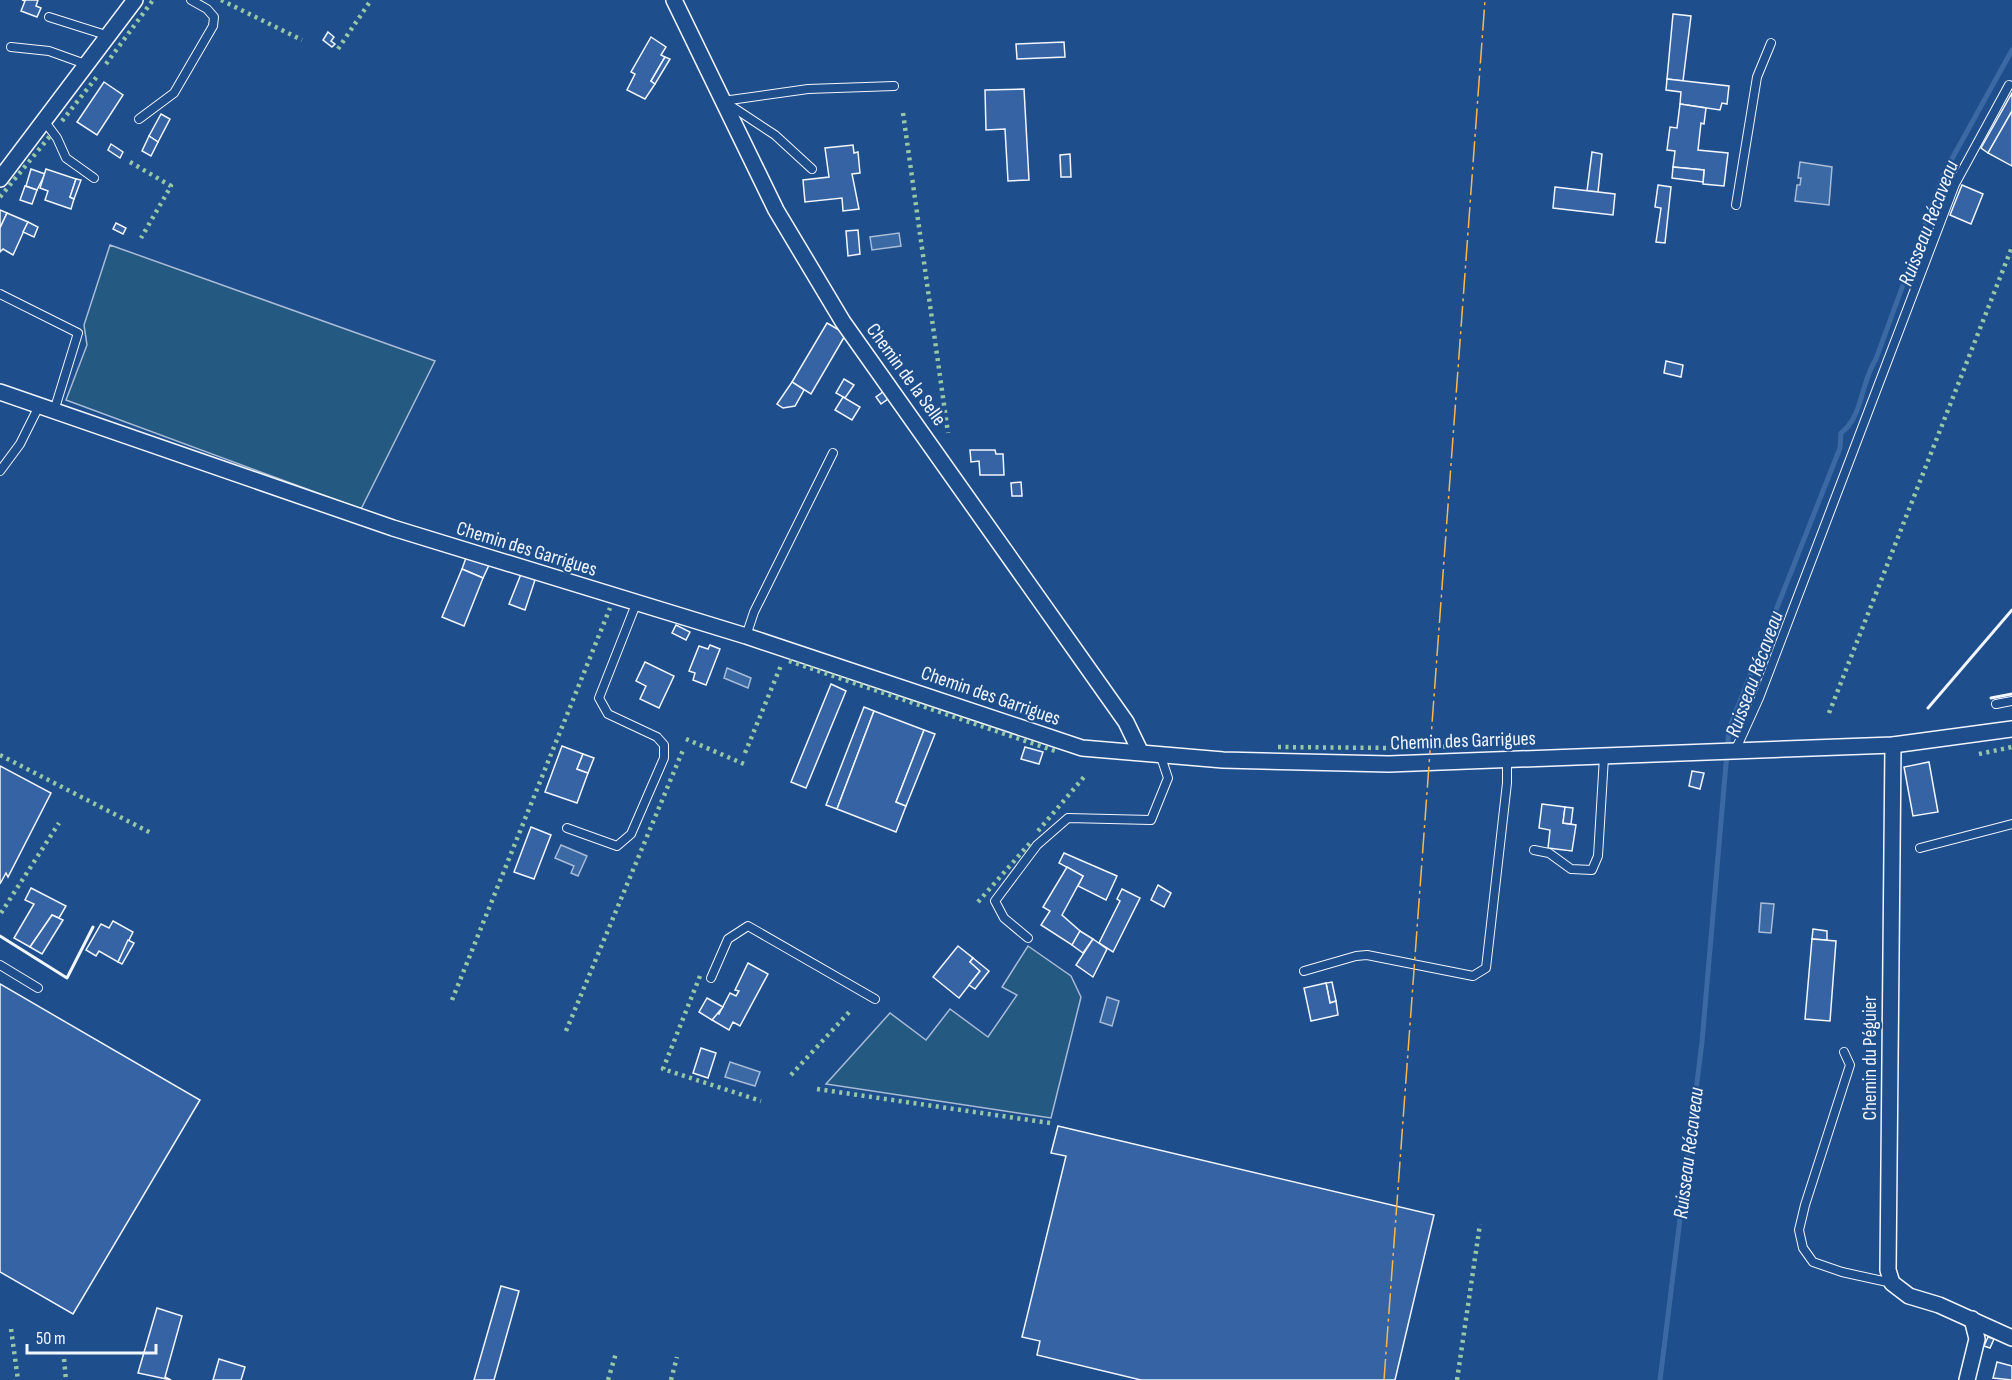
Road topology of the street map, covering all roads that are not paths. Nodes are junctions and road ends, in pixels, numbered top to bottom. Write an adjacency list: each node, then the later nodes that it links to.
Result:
1 (135, 0): 5 (street)
2 (191, 0): 12 (lane)
3 (674, 0): 11 (street, Chemin de la Selle)
4 (49, 17): 5 (lane)
5 (109, 36): 8 (street)
6 (1771, 43): 17 (lane)
7 (11, 47): 8 (lane)
8 (87, 65): 13 (street)
9 (2009, 85): 30 (lane)
10 (894, 86): 11 (lane)
11 (723, 100): 14 (lane); 29 (street, Chemin de la Selle)
12 (139, 119)
13 (45, 122): 15 (lane); 16 (street)
14 (812, 169)
15 (94, 178)
16 (0, 179)
17 (1736, 205)
18 (0, 294): 20 (lane)
19 (0, 392): 20 (street, Chemin des Garrigues)
20 (46, 408): 22 (lane); 23 (street, Chemin des Garrigues)
21 (833, 453): 24 (lane)
22 (0, 471)
23 (636, 604): 24 (street, Chemin des Garrigues); 35 (lane)
24 (746, 636): 29 (street, Chemin des Garrigues)
25 (2012, 701): 26 (lane)
26 (1996, 704)
27 (2012, 729): 28 (street, Chemin des Garrigues)
28 (1893, 745): 30 (street, Chemin des Garrigues); 45 (street, Chemin du Péguier)
29 (1140, 751): 31 (street, Chemin des Garrigues)
30 (1736, 751): 32 (street, Chemin des Garrigues)
31 (1159, 753): 33 (street, Chemin des Garrigues); 38 (lane)
32 (1604, 757): 33 (street, Chemin des Garrigues); 37 (lane)
33 (1507, 760): 40 (lane)
34 (2012, 824): 36 (lane)
35 (567, 828)
36 (1920, 848)
37 (1534, 850)
38 (1028, 938)
39 (0, 965): 42 (lane)
40 (1304, 970)
41 (711, 978): 43 (lane)
42 (39, 988)
43 (875, 999)
44 (1844, 1052): 45 (lane)
45 (1892, 1283): 46 (street)
46 (1972, 1319): 47 (street); 48 (street)
47 (2012, 1338)
48 (1967, 1380)

